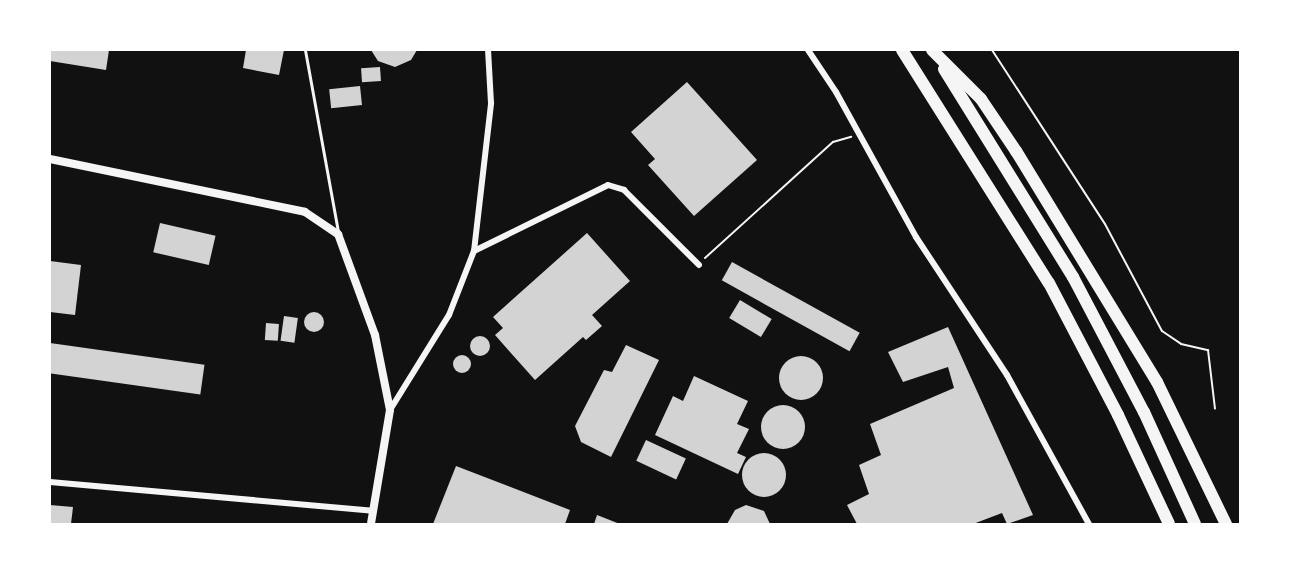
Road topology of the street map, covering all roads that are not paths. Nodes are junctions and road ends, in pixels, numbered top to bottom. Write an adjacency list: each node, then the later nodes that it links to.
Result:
1 (305, 50): 7 (lane)
2 (488, 50): 8 (street)
3 (808, 50): 14 (street)
4 (902, 50): 15 (highway)
5 (932, 50): 16 (highway); 17 (highway)
6 (50, 159): 7 (street)
7 (338, 234): 10 (street)
8 (474, 251): 9 (street); 10 (street)
9 (699, 265)
10 (390, 410): 12 (street)
11 (50, 482): 12 (street)
12 (373, 511): 13 (street)
13 (371, 525)
14 (1089, 525)
15 (1169, 525)
16 (1195, 525)
17 (1226, 525)

